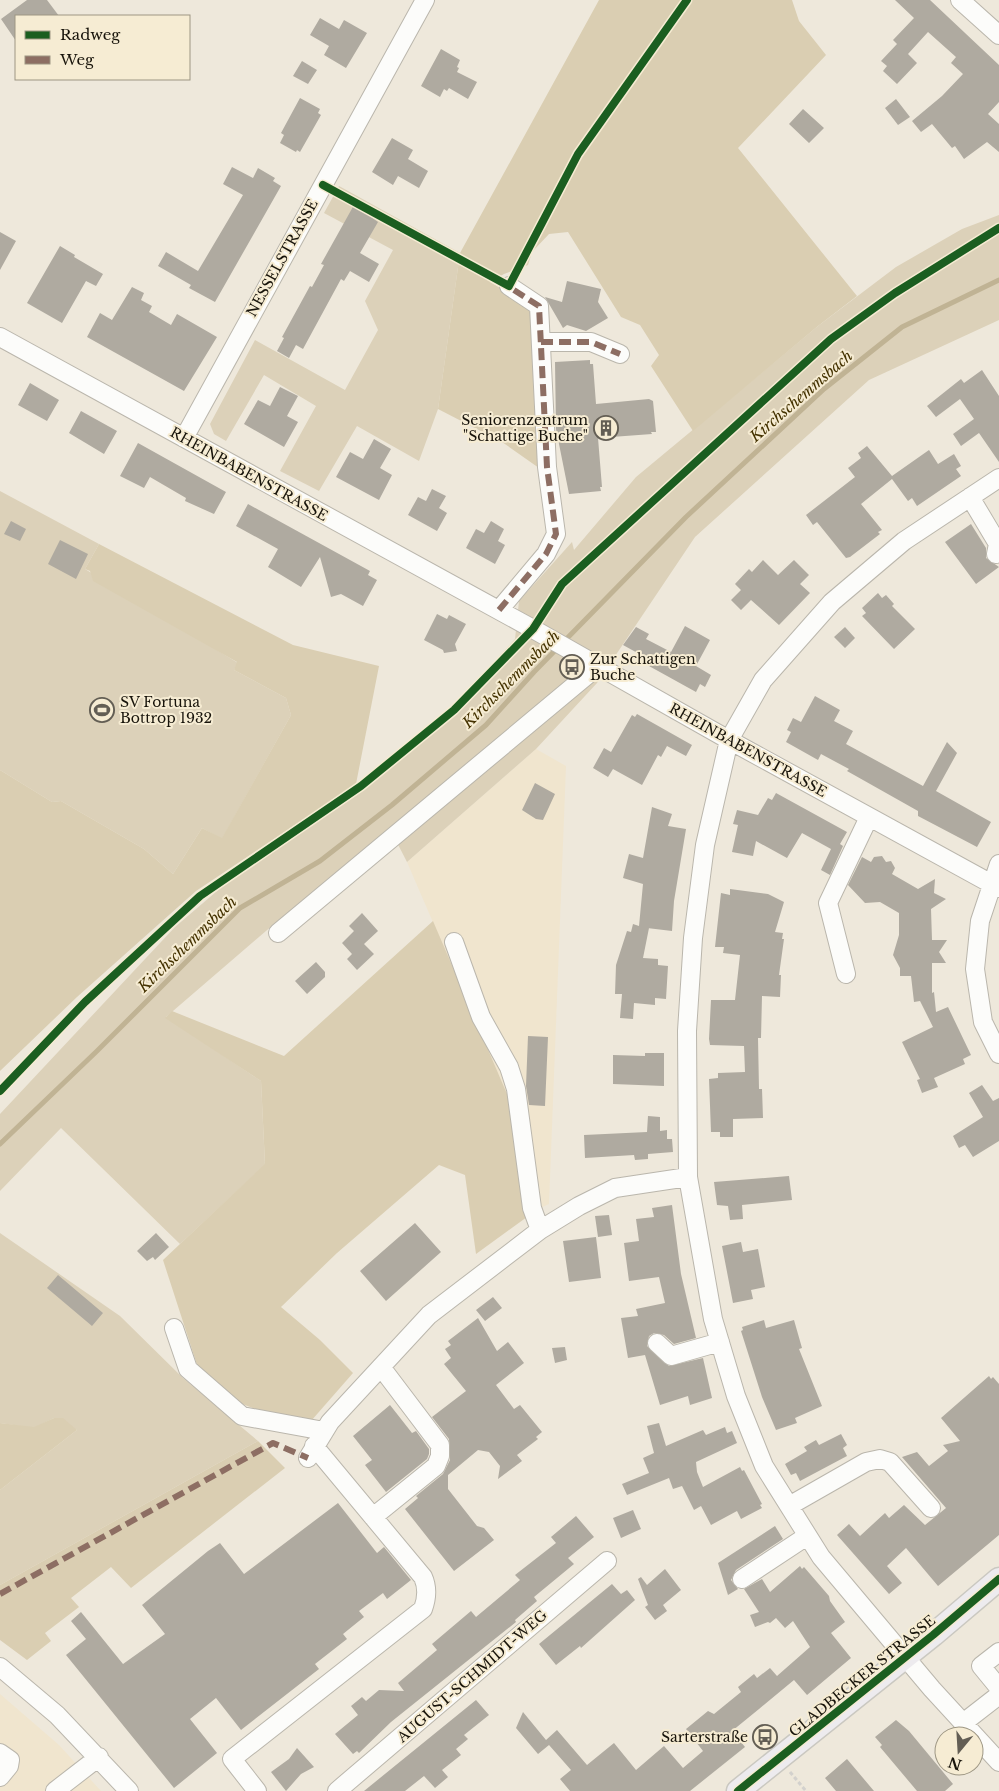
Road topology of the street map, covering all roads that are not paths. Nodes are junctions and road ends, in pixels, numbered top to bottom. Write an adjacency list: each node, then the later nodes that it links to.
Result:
1 (425, 0): 8 (street, NESSELSTRASSE)
2 (960, 0): 3 (street)
3 (999, 35)
4 (509, 286): 6 (street)
5 (0, 337): 8 (street, RHEINBABENSTRASSE)
6 (541, 342): 7 (street); 12 (street)
7 (620, 354)
8 (184, 438): 12 (street, RHEINBABENSTRASSE)
9 (999, 478): 10 (street)
10 (970, 497): 11 (street); 14 (street)
11 (996, 554)
12 (498, 610): 13 (street, RHEINBABENSTRASSE)
13 (591, 662): 14 (street, RHEINBABENSTRASSE); 18 (street)
14 (729, 740): 15 (street, RHEINBABENSTRASSE); 22 (street)
15 (869, 817): 17 (street, RHEINBABENSTRASSE); 20 (street)
16 (999, 864): 17 (street)
17 (996, 886): 21 (street)
18 (278, 932)
19 (454, 942): 23 (street)
20 (846, 974)
21 (999, 1054)
22 (688, 1176): 23 (street); 25 (street)
23 (540, 1230): 27 (street)
24 (174, 1328): 28 (street)
25 (720, 1342): 26 (street); 29 (street)
26 (657, 1343)
27 (381, 1367): 28 (street); 31 (street)
28 (324, 1431): 31 (street)
29 (789, 1506): 30 (street); 32 (street)
30 (931, 1508)
31 (373, 1517): 48 (street)
32 (807, 1536): 34 (street); 37 (street)
33 (607, 1561): 49 (street, AUGUST-SCHMIDT-WEG)
34 (742, 1579)
35 (999, 1579): 37 (main road, GLADBECKER STRASSE)
36 (999, 1652): 39 (street)
37 (906, 1658): 41 (street); 50 (main road, GLADBECKER STRASSE)
38 (0, 1667): 43 (street)
39 (999, 1688)
40 (999, 1695): 41 (street)
41 (963, 1723): 44 (street)
42 (0, 1753): 45 (street)
43 (99, 1757): 46 (street); 47 (street)
44 (999, 1762)
45 (0, 1776)
46 (55, 1791)
47 (129, 1791)
48 (257, 1791)
49 (337, 1791)
50 (738, 1791)

